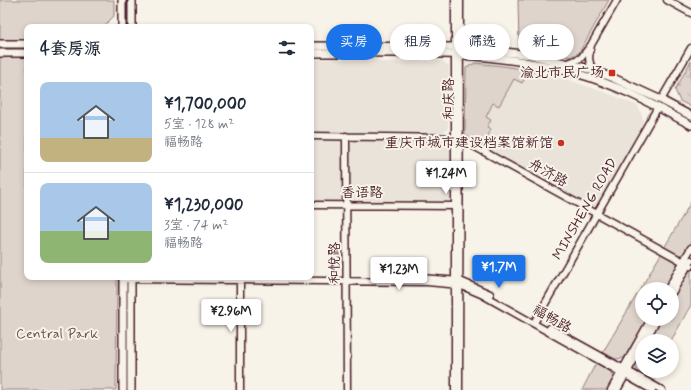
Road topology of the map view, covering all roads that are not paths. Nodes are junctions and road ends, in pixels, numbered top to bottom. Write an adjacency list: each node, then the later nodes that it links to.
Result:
1 (455, 0): 12 (street, 和庆路)
2 (460, 0): 13 (street, 和庆路)
3 (617, 0): 16 (street)
4 (667, 0): 7 (street)
5 (122, 3): 8 (main road); 9 (main road)
6 (132, 3): 10 (main road); 11 (main road)
7 (691, 13)
8 (118, 24)
9 (122, 24)
10 (132, 24)
11 (137, 24)
12 (456, 24)
13 (459, 24)
14 (0, 44): 15 (main road)
15 (24, 44)
16 (592, 45): 27 (street); 28 (street)
17 (314, 46): 19 (main road)
18 (691, 48): 29 (street)
19 (454, 51)
20 (454, 51): 23 (main road)
21 (0, 53): 22 (main road)
22 (24, 53)
23 (314, 53)
24 (510, 54): 27 (main road)
25 (458, 60): 35 (street, 和庆路)
26 (510, 60): 30 (main road)
27 (567, 63): 28 (main road)
28 (594, 71): 29 (main road)
29 (661, 100): 31 (main road)
30 (658, 107): 32 (main road); 39 (street, MINSHENG ROAD)
31 (691, 116)
32 (691, 125)
33 (314, 136): 34 (street, 舟济路)
34 (346, 136): 35 (street, 舟济路); 37 (street, 和悦路)
35 (458, 138): 38 (street, 和庆路); 39 (street, 舟济路)
36 (314, 205): 37 (street, 香语路)
37 (346, 205): 38 (street, 香语路); 44 (street, 和悦路)
38 (458, 206): 48 (street, 和庆路)
39 (596, 213): 41 (street, 舟济路); 51 (street, MINSHENG ROAD)
40 (691, 248): 41 (street)
41 (688, 263): 49 (street); 50 (street)
42 (314, 276): 44 (street, 福畅路)
43 (314, 279): 44 (street, 福畅路)
44 (347, 279): 48 (street, 福畅路); 58 (street, 和悦路)
45 (123, 280): 55 (main road)
46 (131, 280): 56 (main road)
47 (240, 280): 57 (street)
48 (457, 282): 51 (street, 福畅路); 59 (street, 和庆路); 60 (street, 和庆路)
49 (673, 282)
50 (678, 282)
51 (535, 321): 54 (street, 福畅路)
52 (647, 326): 54 (street)
53 (635, 356): 54 (street)
54 (624, 372): 61 (street); 62 (street); 63 (street, 福畅路); 64 (street, 福畅路)
55 (123, 390)
56 (131, 390)
57 (240, 390)
58 (347, 390)
59 (455, 390)
60 (459, 390)
61 (611, 390)
62 (617, 390)
63 (652, 390)
64 (662, 390)

